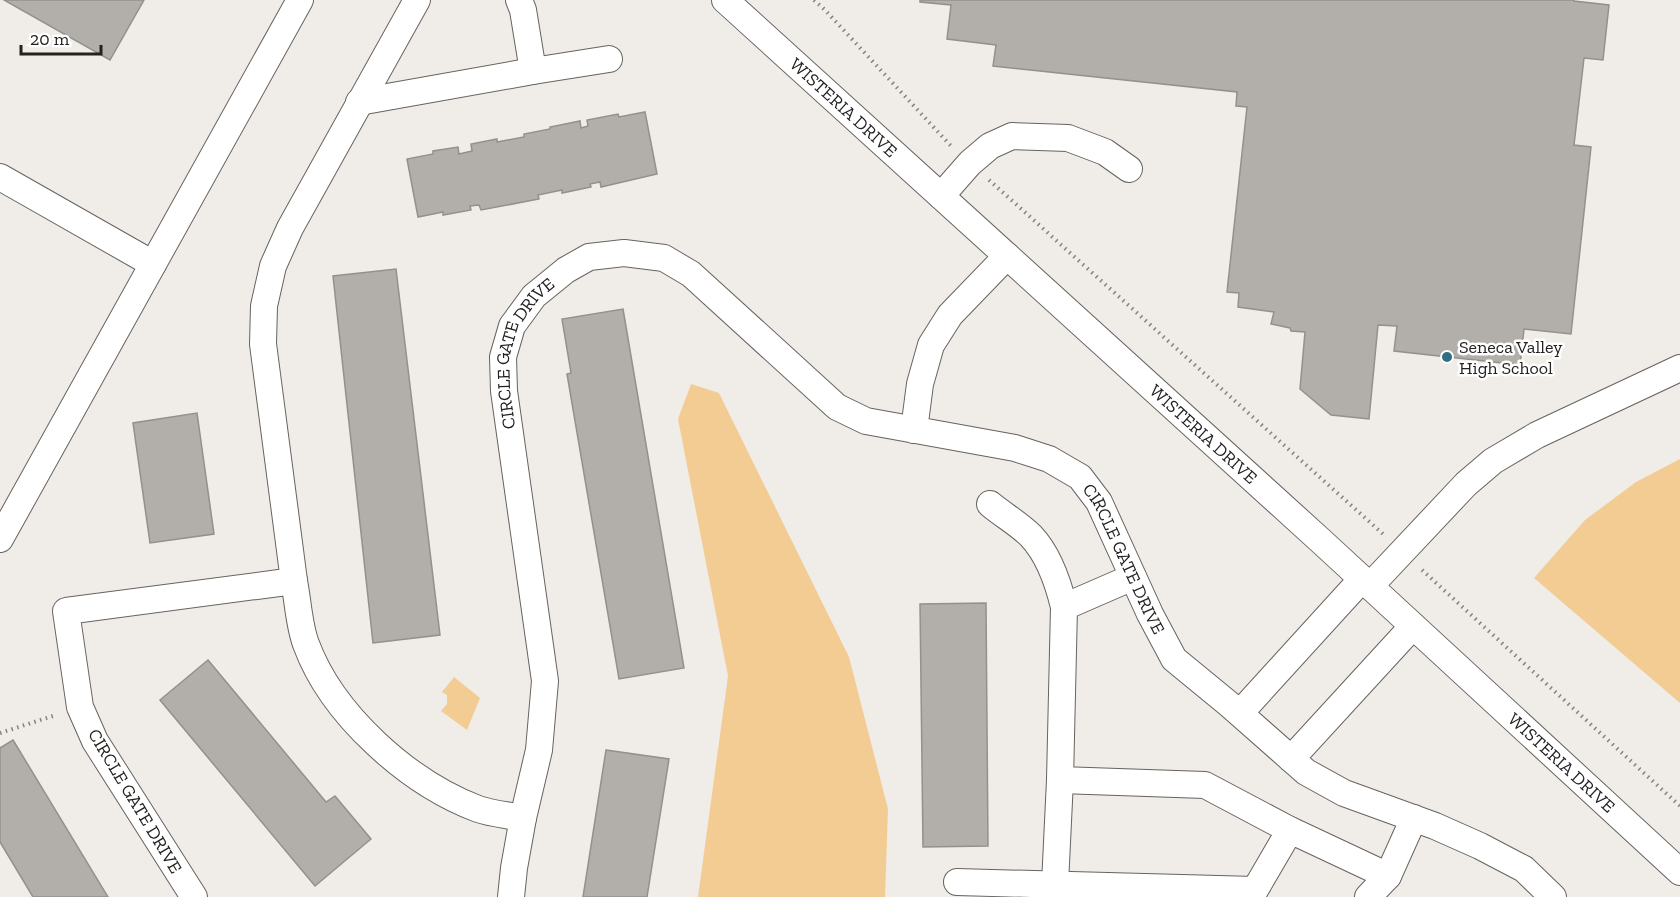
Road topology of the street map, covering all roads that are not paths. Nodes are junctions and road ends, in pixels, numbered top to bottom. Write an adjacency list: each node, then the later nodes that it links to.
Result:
1 (300, 0): 12 (street)
2 (417, 0): 7 (street)
3 (519, 0): 6 (street)
4 (725, 0): 10 (street, WISTERIA DRIVE)
5 (609, 59): 6 (street)
6 (533, 71): 7 (street)
7 (359, 102): 18 (street)
8 (1129, 169): 10 (street)
9 (0, 177): 12 (street)
10 (941, 196): 11 (street, WISTERIA DRIVE)
11 (1007, 256): 14 (street); 19 (street, WISTERIA DRIVE)
12 (153, 264): 16 (street)
13 (1680, 368): 19 (street)
14 (914, 430): 17 (street, CIRCLE GATE DRIVE); 25 (street, CIRCLE GATE DRIVE)
15 (990, 504): 20 (street)
16 (0, 539)
17 (1133, 577): 20 (street); 22 (street, CIRCLE GATE DRIVE)
18 (294, 581): 25 (street); 32 (street, CIRCLE GATE DRIVE)
19 (1366, 582): 21 (street, WISTERIA DRIVE); 22 (street)
20 (1064, 607): 24 (street)
21 (1413, 626): 23 (street); 28 (street, WISTERIA DRIVE)
22 (1240, 713): 23 (street, CIRCLE GATE DRIVE)
23 (1291, 759): 26 (street, CIRCLE GATE DRIVE)
24 (1060, 780): 27 (street); 31 (street)
25 (523, 818): 33 (street, CIRCLE GATE DRIVE)
26 (1414, 818): 29 (street); 35 (street, CIRCLE GATE DRIVE)
27 (1290, 830): 29 (street); 31 (street)
28 (1680, 873)
29 (1388, 876): 34 (street)
30 (957, 882): 31 (street)
31 (1055, 884)
32 (194, 897)
33 (511, 897)
34 (1368, 897)
35 (1553, 897)

